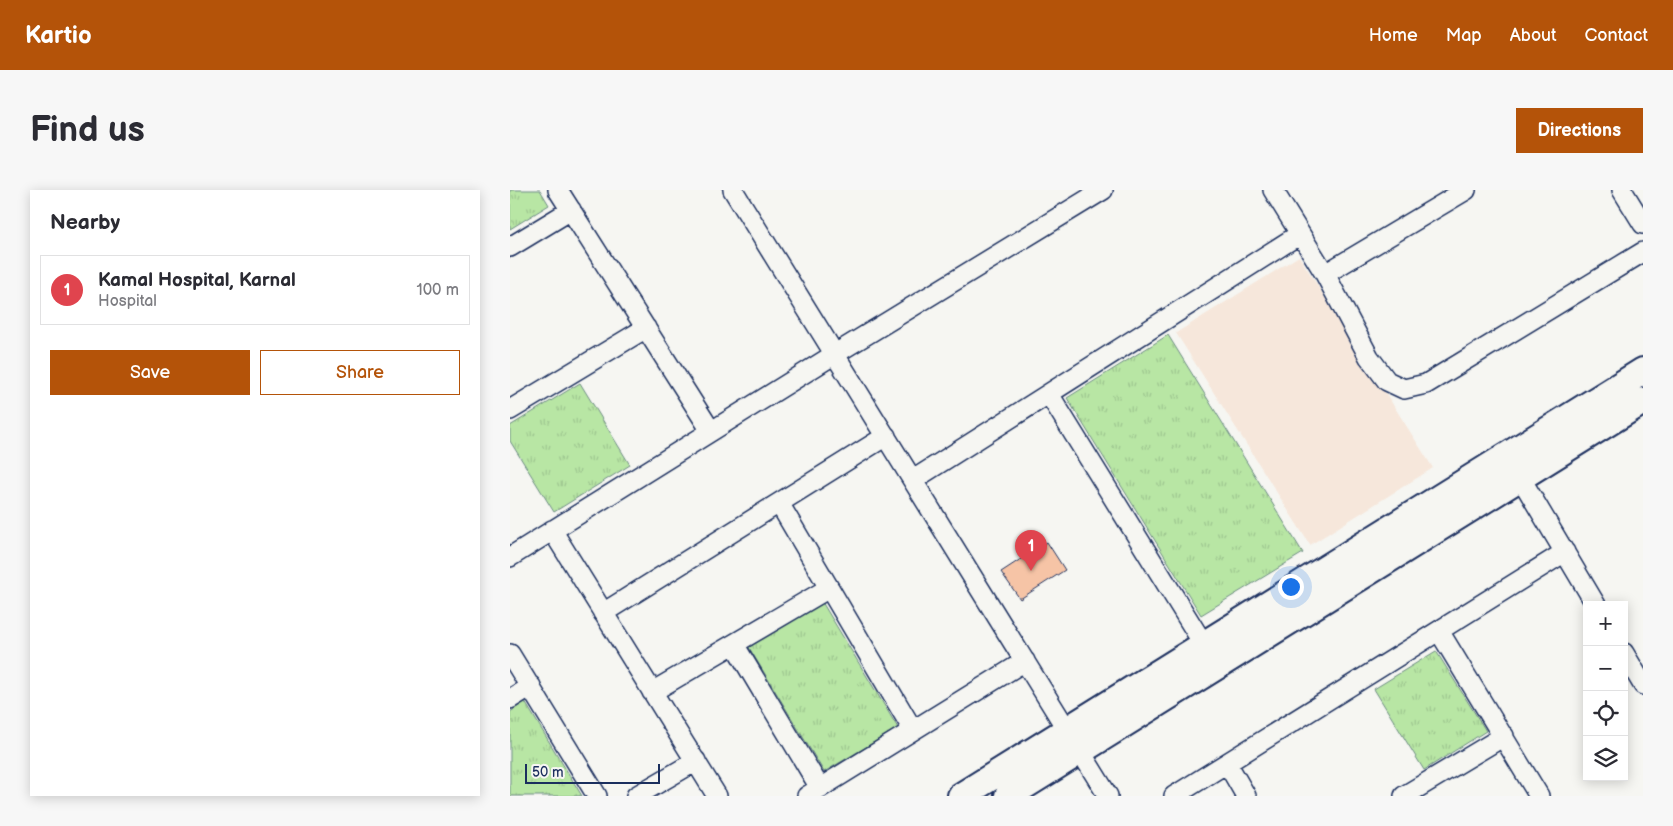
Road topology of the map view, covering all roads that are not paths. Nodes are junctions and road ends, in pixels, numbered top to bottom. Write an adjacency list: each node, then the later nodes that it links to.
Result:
1 (558, 190): 7 (street)
2 (733, 190): 14 (street)
3 (1103, 190): 14 (street)
4 (1273, 190): 9 (street)
5 (1622, 190): 8 (street)
6 (1455, 193): 12 (street)
7 (571, 210): 10 (street); 13 (street)
8 (1643, 224)
9 (1300, 234): 12 (street); 16 (street)
10 (510, 247)
11 (1643, 252): 12 (street)
12 (1325, 274)
13 (646, 328): 17 (street); 18 (street)
14 (835, 354): 18 (street); 19 (street)
15 (1640, 386): 20 (street); 31 (street)
16 (1049, 394): 21 (street); 31 (street)
17 (510, 410)
18 (711, 431): 23 (street)
19 (886, 436): 21 (street); 22 (street)
20 (1520, 477): 24 (street); 41 (street)
21 (913, 480): 34 (street)
22 (779, 503): 26 (street); 28 (street)
23 (552, 530): 25 (street); 28 (street)
24 (1565, 552): 27 (street); 29 (street)
25 (510, 557)
26 (829, 588): 30 (street); 39 (street)
27 (1594, 601)
28 (603, 613): 37 (street)
29 (1439, 631): 40 (street); 43 (street)
30 (734, 644): 37 (street); 44 (street)
31 (1204, 645): 41 (street)
32 (510, 654): 36 (street)
33 (1628, 660): 35 (street)
34 (1025, 661): 39 (street); 41 (street)
35 (1643, 685)
36 (531, 686): 38 (street); 45 (street)
37 (652, 692): 42 (street)
38 (510, 699)
39 (914, 730): 44 (street)
40 (1504, 736): 53 (street); 54 (street)
41 (1074, 740): 48 (street); 49 (street); 50 (street)
42 (696, 761): 46 (street); 47 (street)
43 (1227, 763): 51 (street); 52 (street)
44 (813, 792)
45 (598, 796)
46 (636, 796)
47 (718, 796)
48 (961, 796)
49 (1008, 796)
50 (1108, 796)
51 (1174, 796)
52 (1246, 796)
53 (1404, 796)
54 (1539, 796)

